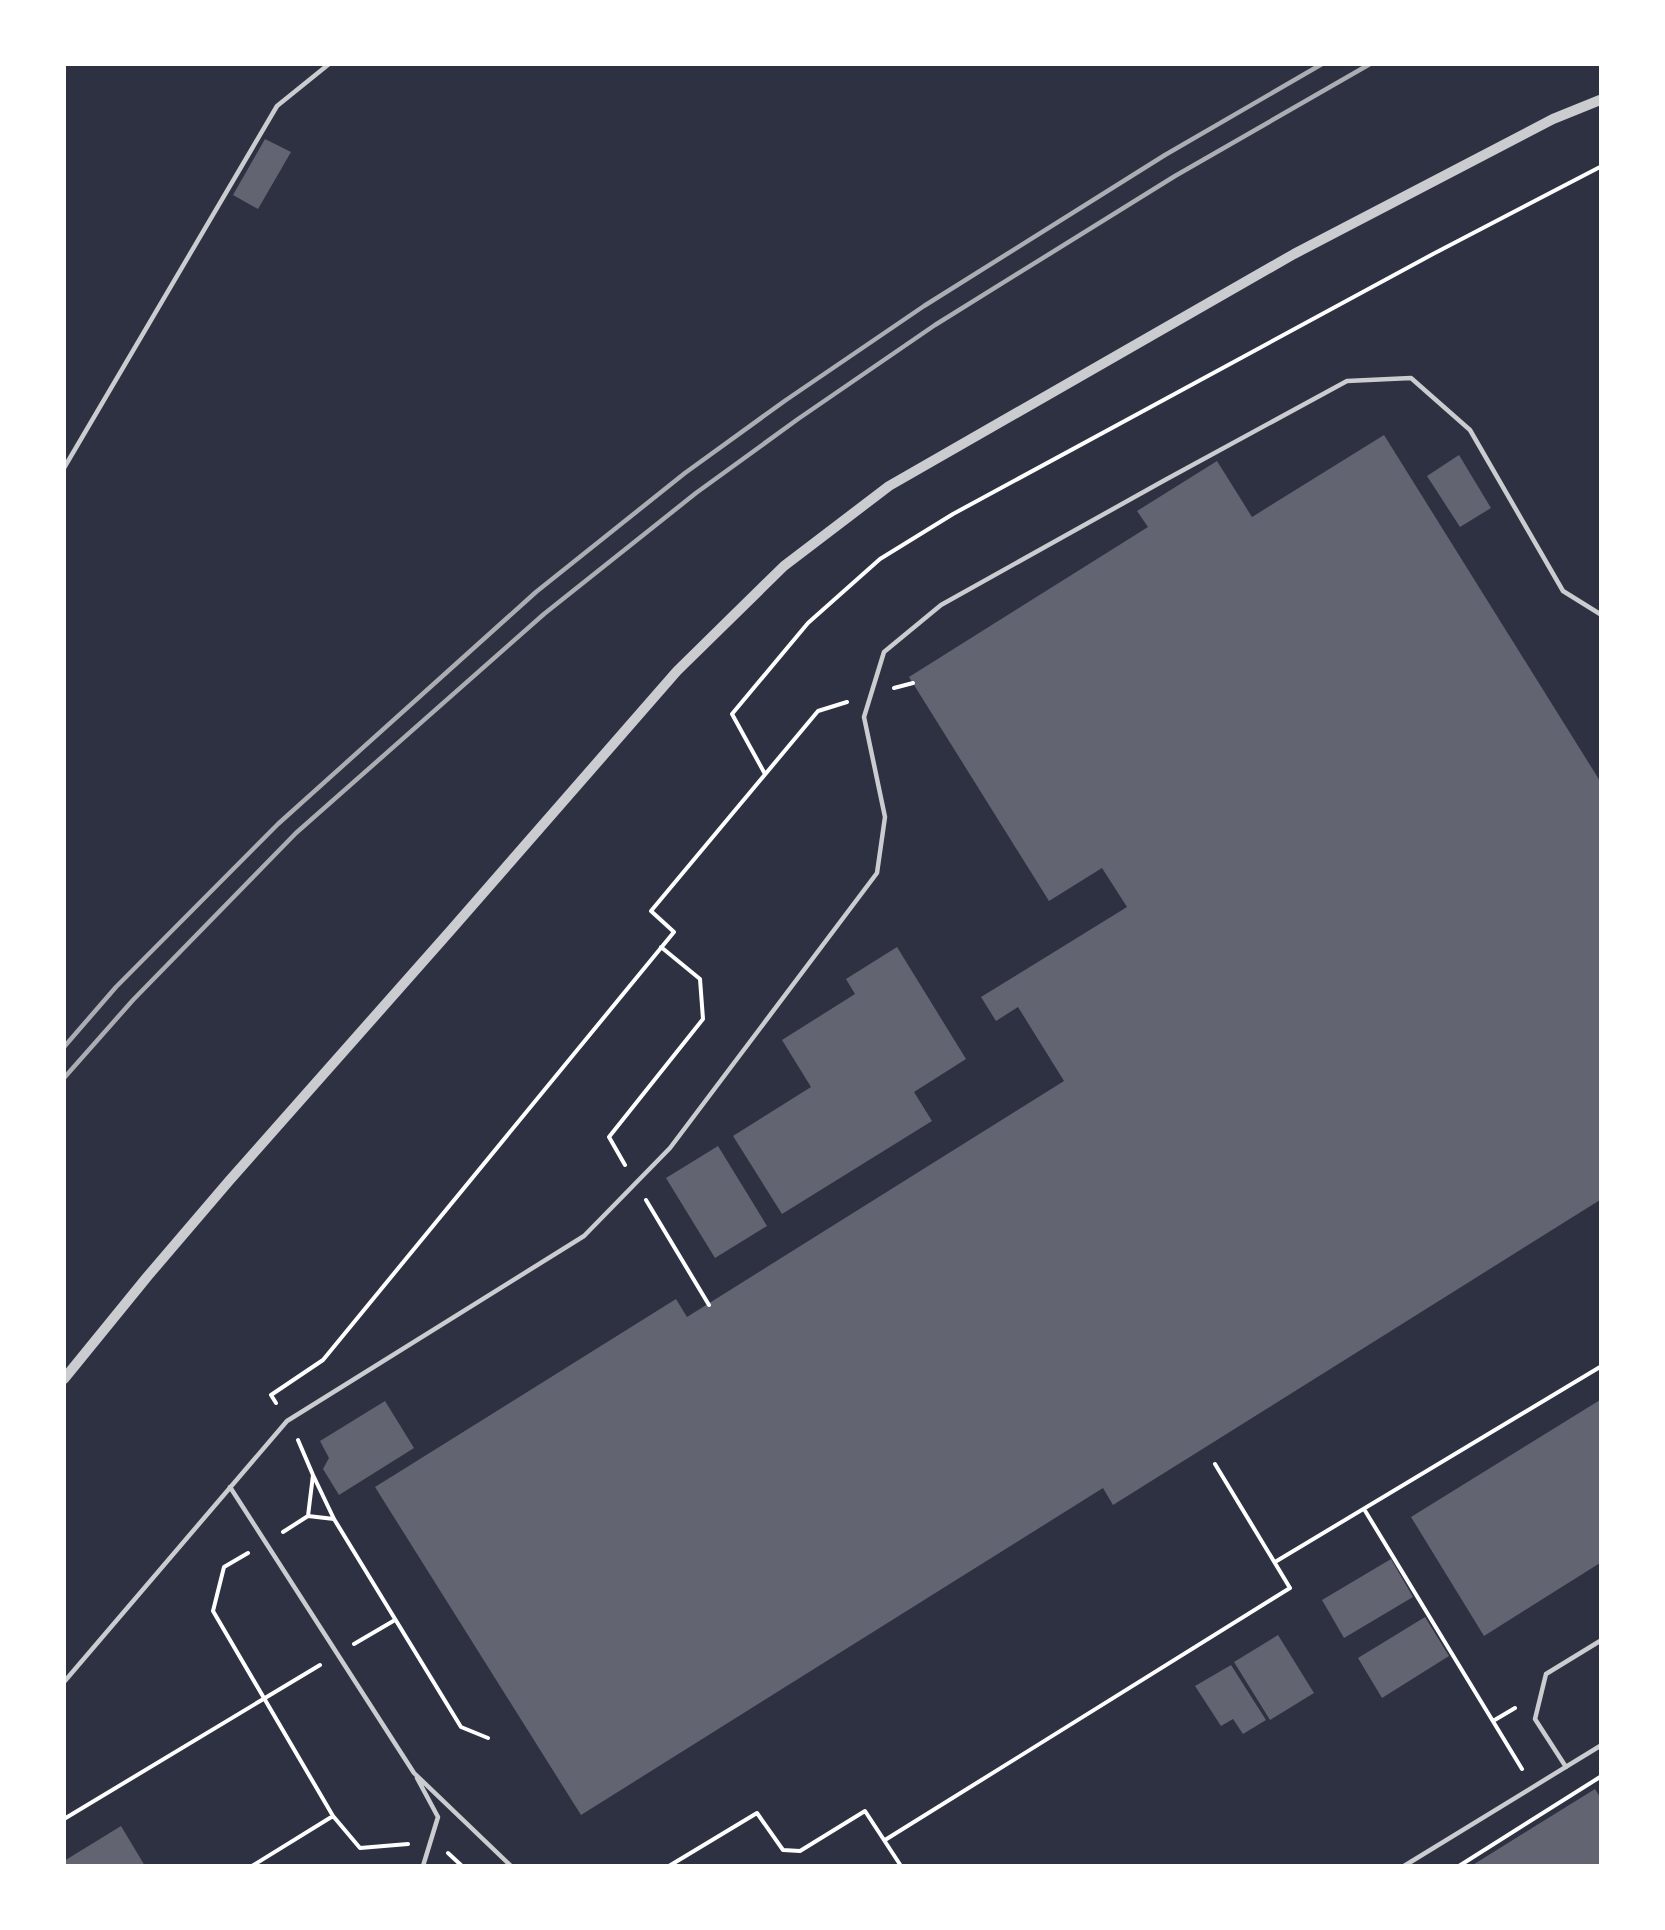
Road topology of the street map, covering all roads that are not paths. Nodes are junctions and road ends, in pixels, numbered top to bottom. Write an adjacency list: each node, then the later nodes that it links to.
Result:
1 (329, 64): 3 (lane)
2 (1600, 100): 5 (street)
3 (64, 468)
4 (1600, 614): 6 (lane)
5 (64, 1379)
6 (230, 1487): 8 (lane); 11 (lane)
7 (1600, 1641): 10 (lane)
8 (64, 1682)
9 (1600, 1746): 10 (lane)
10 (1566, 1767): 14 (lane)
11 (414, 1773): 12 (lane); 13 (lane)
12 (423, 1866)
13 (511, 1866)
14 (1404, 1866)

